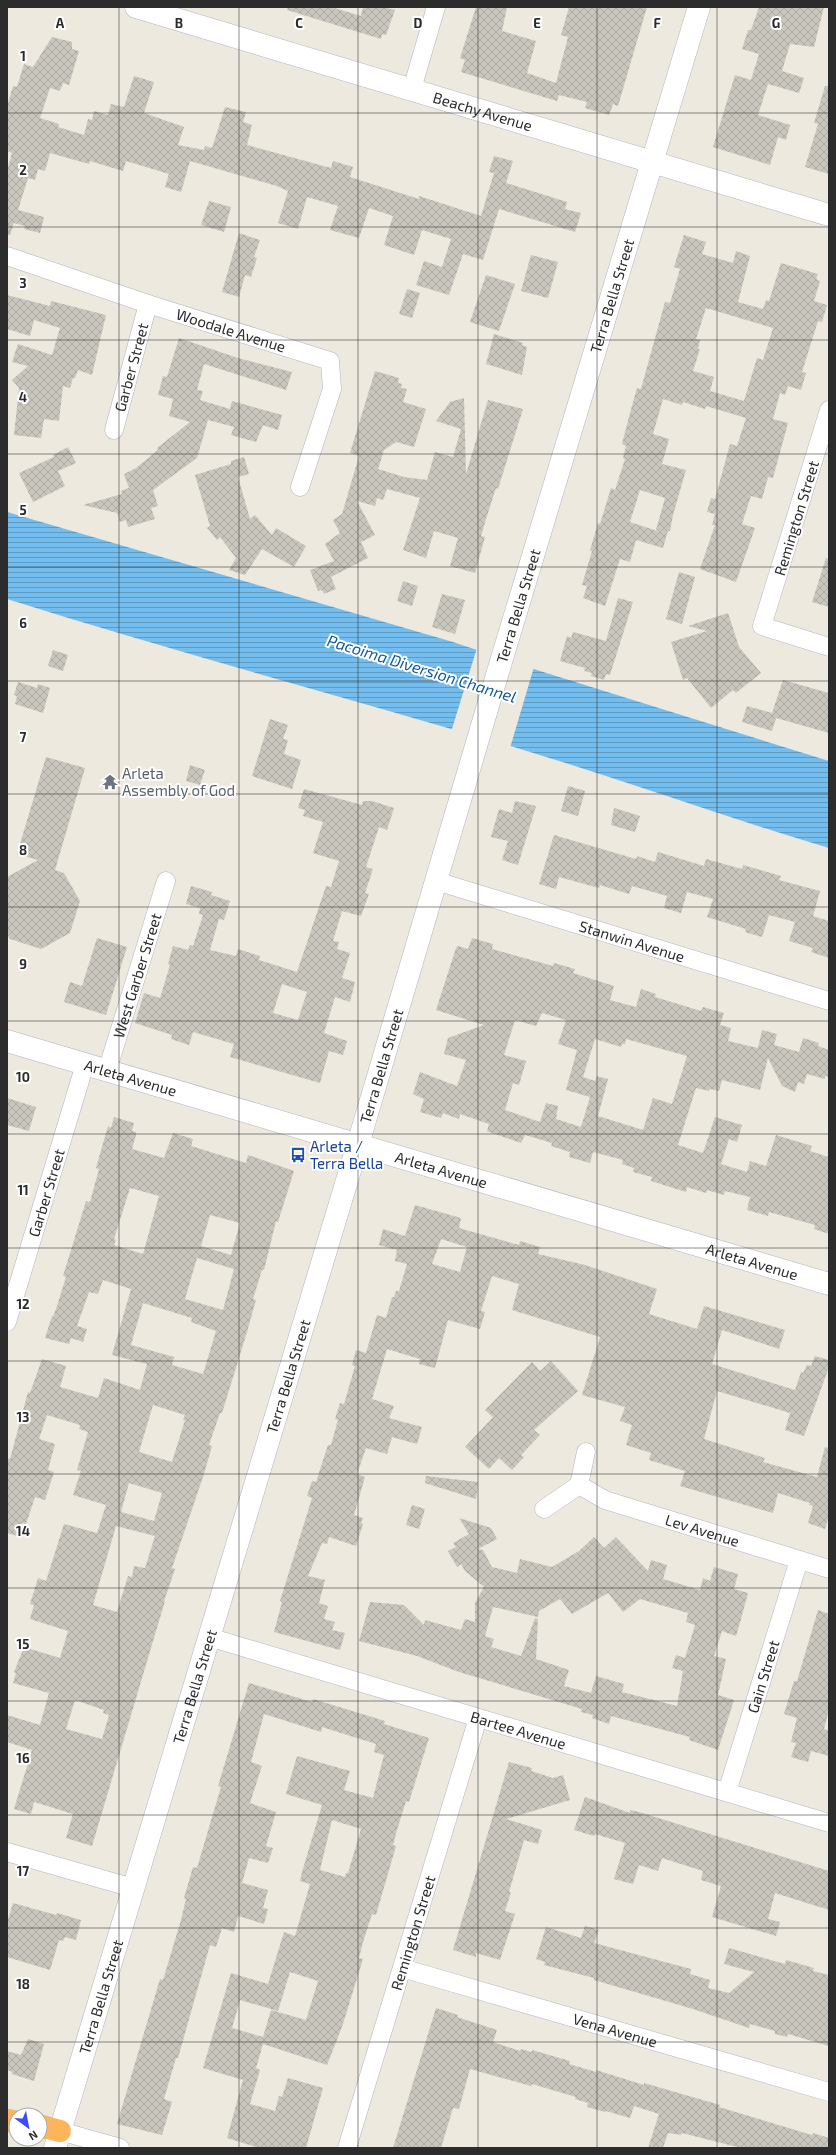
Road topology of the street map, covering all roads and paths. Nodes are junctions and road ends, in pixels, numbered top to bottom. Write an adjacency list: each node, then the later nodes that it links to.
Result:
1 (136, 7): 4 (main road, Beachy Avenue)
2 (436, 7): 4 (street)
3 (699, 7): 5 (main road, Terra Bella Street)
4 (412, 89): 5 (main road, Beachy Avenue)
5 (652, 162): 6 (main road, Beachy Avenue); 15 (main road, Terra Bella Street)
6 (829, 215)
7 (7, 256): 8 (street, Woodale Avenue)
8 (148, 304): 10 (street, Garber Street); 12 (street, Woodale Avenue)
9 (829, 410): 11 (street, Remington Street)
10 (114, 430)
11 (825, 439): 13 (street, Remington Street)
12 (300, 487)
13 (829, 646)
14 (166, 881): 19 (street, West Garber Street)
15 (436, 881): 16 (street, Stanwin Avenue); 20 (main road, Terra Bella Street)
16 (829, 1001)
17 (7, 1041): 18 (main road, Arleta Avenue)
18 (85, 1064): 19 (main road, Arleta Avenue); 22 (street, Garber Street)
19 (107, 1071): 20 (main road, Arleta Avenue)
20 (358, 1144): 21 (main road, Arleta Avenue); 28 (main road, Terra Bella Street)
21 (829, 1284)
22 (7, 1322)
23 (586, 1452): 24 (street)
24 (578, 1485): 25 (street); 26 (street, Lev Avenue)
25 (544, 1509)
26 (799, 1560): 27 (street, Lev Avenue); 30 (street, Gain Street)
27 (829, 1569)
28 (209, 1637): 29 (street, Bartee Avenue); 33 (main road, Terra Bella Street)
29 (478, 1718): 30 (street, Bartee Avenue); 34 (street, Remington Street)
30 (727, 1792): 31 (street, Bartee Avenue)
31 (829, 1823)
32 (7, 1852): 33 (street)
33 (133, 1888): 36 (main road, Terra Bella Street)
34 (402, 1968): 35 (street, Vena Avenue); 38 (street, Remington Street)
35 (829, 2092)
36 (52, 2135): 37 (street)
37 (120, 2148)
38 (347, 2148)

